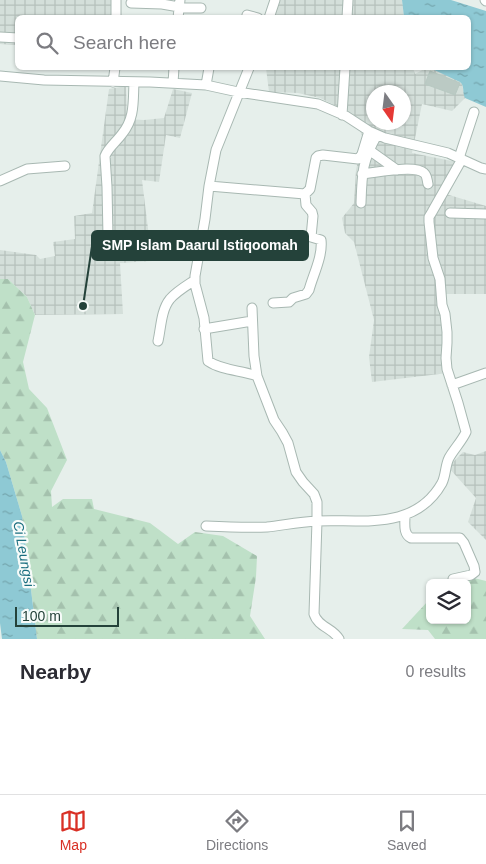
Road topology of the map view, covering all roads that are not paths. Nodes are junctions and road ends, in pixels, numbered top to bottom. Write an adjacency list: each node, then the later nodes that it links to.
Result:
1 (116, 0): 7 (street)
2 (275, 0): 8 (street)
3 (348, 0): 9 (street)
4 (132, 3): 5 (street)
5 (180, 4): 6 (street)
6 (201, 8)
7 (116, 15)
8 (270, 15)
9 (347, 15)
10 (0, 37): 11 (street)
11 (15, 38)
12 (115, 70): 18 (street)
13 (174, 70): 20 (street)
14 (209, 70): 21 (street)
15 (248, 70): 22 (street)
16 (345, 70): 24 (street)
17 (0, 76): 18 (street)
18 (113, 82): 19 (street)
19 (134, 82): 20 (street); 39 (street)
20 (173, 83): 21 (street)
21 (206, 85): 22 (street)
22 (238, 92): 24 (street); 34 (street)
23 (474, 112): 27 (street)
24 (342, 115): 25 (street)
25 (373, 133): 26 (street); 27 (street); 35 (street)
26 (369, 150): 30 (street); 31 (street)
27 (460, 159): 29 (street); 48 (street)
28 (65, 166): 32 (street)
29 (486, 168)
30 (397, 170): 31 (street); 33 (street)
31 (362, 174): 36 (street)
32 (0, 181)
33 (428, 184)
34 (209, 186): 35 (street); 40 (street)
35 (305, 194): 41 (street)
36 (361, 203)
37 (450, 213): 38 (street)
38 (486, 214)
39 (108, 237)
40 (195, 280): 44 (street); 45 (street)
41 (273, 303)
42 (252, 308): 43 (street)
43 (252, 321): 44 (street); 47 (street)
44 (204, 329): 47 (street)
45 (158, 341)
46 (486, 373): 48 (street)
47 (258, 376): 50 (street)
48 (452, 385): 49 (street)
49 (405, 515): 50 (street); 52 (street)
50 (317, 521): 51 (street); 53 (street)
51 (206, 526)
52 (453, 579)
53 (339, 639)

